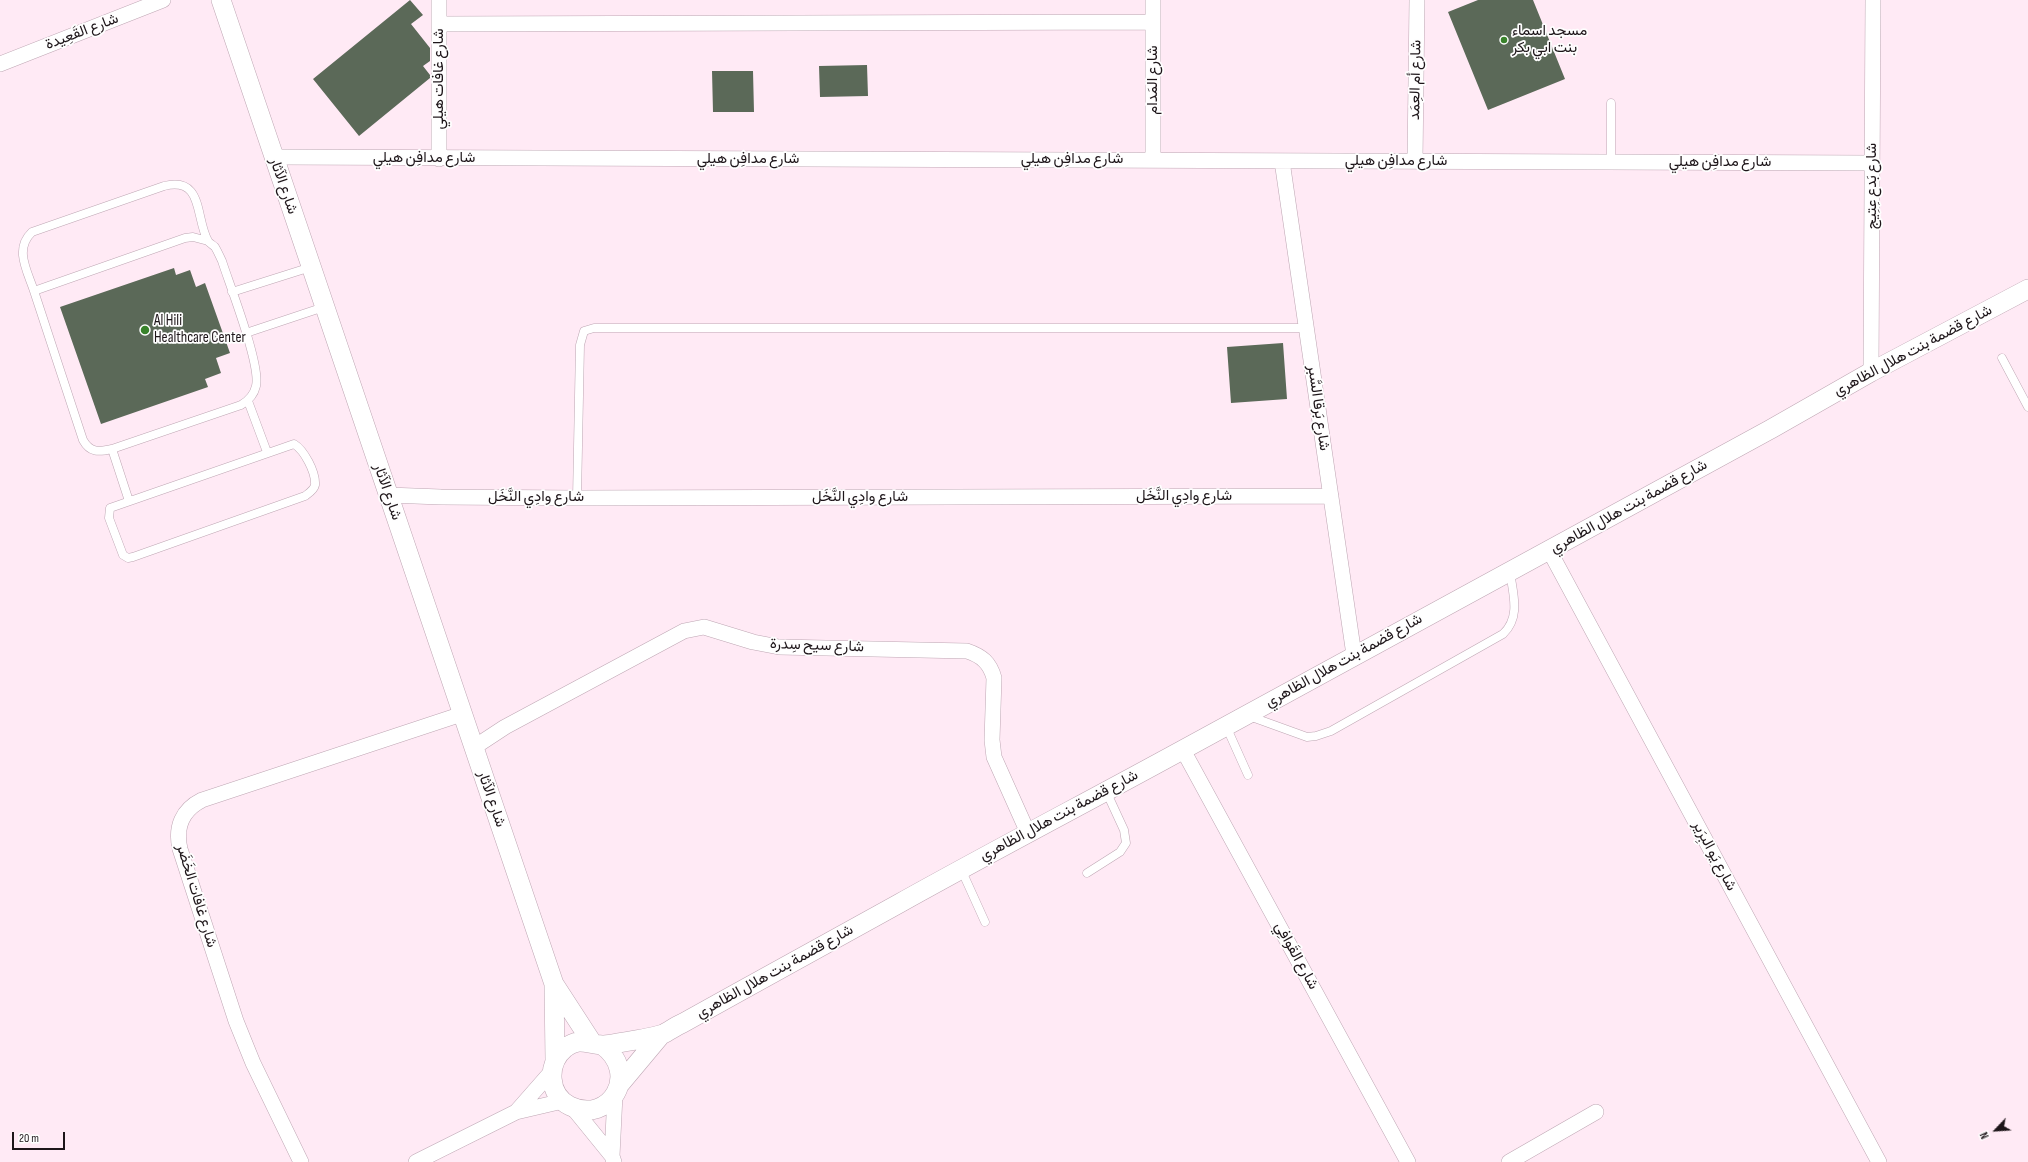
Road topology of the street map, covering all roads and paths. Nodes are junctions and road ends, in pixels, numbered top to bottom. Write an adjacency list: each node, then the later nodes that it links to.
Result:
1 (163, 0): 9 (street, شارع القَعِيدة)
2 (221, 0): 11 (street, شارع الآثار)
3 (439, 0): 8 (street, شارع غافات هيلي)
4 (1153, 0): 7 (street, شارع المَدام)
5 (1417, 0): 15 (street, شارع أم العِمَد)
6 (1873, 0): 17 (street, شارع بَدع عِتِيج)
7 (1153, 22): 8 (street); 13 (street, شارع المَدام)
8 (439, 24): 12 (street, شارع غافات هيلي)
9 (0, 64)
10 (1611, 103): 16 (lane)
11 (273, 157): 12 (street, شارع مدافِن هيلي); 19 (street, شارع الآثار)
12 (439, 159): 13 (street, شارع مدافِن هيلي)
13 (1153, 159): 14 (street, شارع مدافِن هيلي)
14 (1282, 161): 15 (street, شارع مدافِن هيلي); 24 (street, شارع بَرقا السَّبر)
15 (1416, 161): 16 (street, شارع مدافِن هيلي)
16 (1611, 162): 17 (street, شارع مدافِن هيلي)
17 (1872, 163): 27 (street, شارع بَدع عِتِيج)
18 (208, 241): 21 (lane); 21 (lane); 22 (lane)
19 (311, 267): 22 (lane); 23 (street, شارع الآثار)
20 (2028, 289): 27 (street, شارع قضمة بنت هلال الظاهري)
21 (34, 290): 30 (lane)
22 (232, 292): 25 (lane)
23 (324, 307): 25 (lane); 32 (street, شارع الآثار)
24 (1306, 328): 33 (street, شارع بَرقا السَّبر); 34 (lane)
25 (246, 334): 28 (lane)
26 (2002, 358): 29 (lane)
27 (1871, 372): 36 (street, شارع قضمة بنت هلال الظاهري)
28 (248, 401): 30 (lane); 31 (lane)
29 (2028, 407)
30 (112, 449): 35 (lane)
31 (267, 452): 35 (lane); 35 (lane)
32 (388, 495): 34 (street, شارع وادِي النَّخَل); 39 (street, شارع الآثار)
33 (1331, 496): 34 (street, شارع وادِي النَّخَل); 38 (street, شارع بَرقا السَّبر)
34 (577, 498)
35 (129, 501)
36 (1549, 550): 37 (street, شارع قضمة بنت هلال الظاهري); 63 (street, شارع يَو البِرَير)
37 (1510, 571): 38 (street, شارع قضمة بنت هلال الظاهري); 40 (lane)
38 (1354, 655): 40 (street, شارع قضمة بنت هلال الظاهري)
39 (462, 714): 42 (street, شارع الآثار); 59 (street, شارع غافات الخَضَر)
40 (1245, 715): 41 (street, شارع قضمة بنت هلال الظاهري)
41 (1226, 726): 43 (street, شارع قضمة بنت هلال الظاهري); 44 (lane)
42 (473, 748): 46 (street, شارع سيح سِدرة); 50 (street, شارع الآثار)
43 (1183, 750): 45 (street, شارع قضمة بنت هلال الظاهري); 61 (street, شارع القَوافِي)
44 (1248, 775)
45 (1106, 791): 46 (street, شارع قضمة بنت هلال الظاهري); 48 (lane)
46 (1028, 833): 47 (street, شارع قضمة بنت هلال الظاهري)
47 (961, 869): 49 (lane); 51 (street, شارع قضمة بنت هلال الظاهري)
48 (1087, 873)
49 (986, 922)
50 (554, 984): 52 (street, شارع الآثار); 53 (street, شارع الآثار)
51 (661, 1035): 52 (street, شارع قضمة بنت هلال الظاهري); 54 (street, شارع قضمة بنت هلال الظاهري)
52 (596, 1043): 53 (street); 54 (street)
53 (553, 1065): 55 (street); 56 (street)
54 (617, 1089): 55 (street); 58 (street)
55 (568, 1105): 56 (street); 58 (street)
56 (516, 1112): 60 (street)
57 (1596, 1112): 62 (street)
58 (613, 1159)
59 (301, 1162)
60 (416, 1162)
61 (1408, 1162)
62 (1509, 1162)
63 (1879, 1162)

